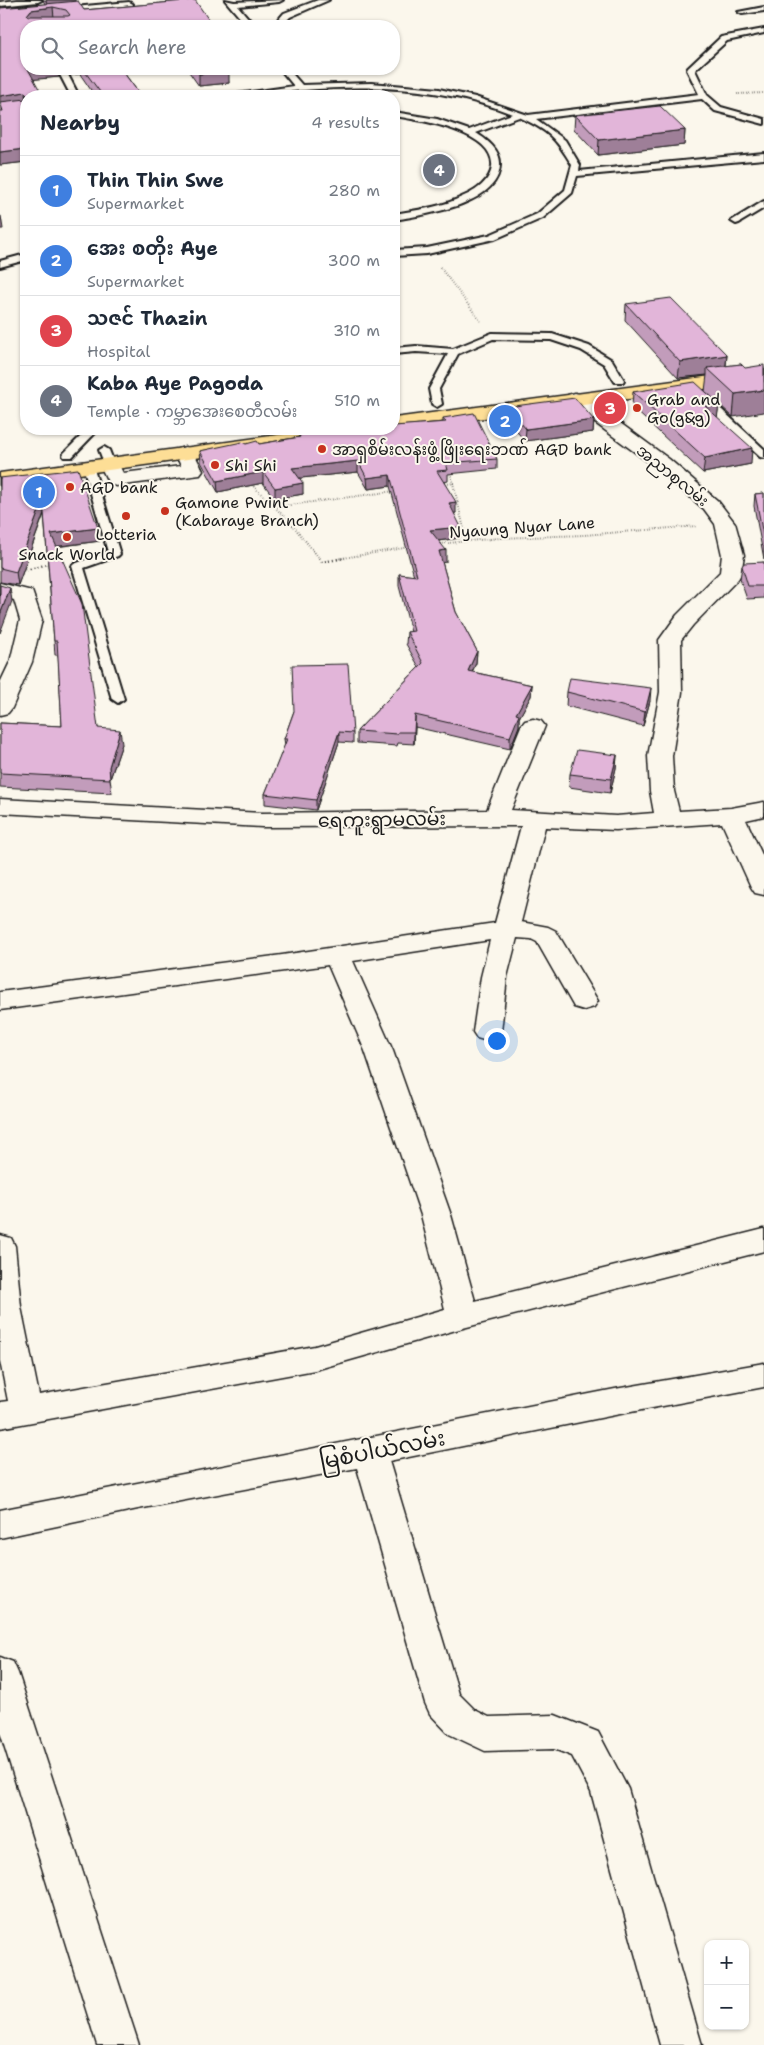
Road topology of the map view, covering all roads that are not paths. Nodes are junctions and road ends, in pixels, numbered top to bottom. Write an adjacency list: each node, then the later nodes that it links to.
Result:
1 (38, 0): 5 (lane)
2 (279, 0): 4 (lane)
3 (325, 0): 11 (lane)
4 (231, 2): 10 (lane)
5 (0, 4)
6 (129, 4): 8 (lane)
7 (764, 9): 9 (lane)
8 (50, 11)
9 (742, 12)
10 (246, 20)
11 (283, 20)
12 (764, 32): 18 (lane)
13 (64, 75): 16 (lane)
14 (289, 75): 15 (lane)
15 (299, 87): 17 (lane); 19 (lane)
16 (72, 90)
17 (278, 90)
18 (704, 96): 21 (lane); 22 (lane)
19 (519, 114): 21 (lane); 23 (lane)
20 (400, 115): 23 (lane)
21 (529, 117): 25 (lane)
22 (764, 122)
23 (468, 133): 27 (lane)
24 (764, 156): 25 (lane)
25 (573, 174): 29 (lane)
26 (764, 204): 28 (lane)
27 (400, 215)
28 (736, 221)
29 (400, 253)
30 (20, 259): 31 (lane)
31 (0, 264)
32 (400, 350): 33 (lane)
33 (454, 352): 36 (lane); 39 (lane)
34 (764, 361): 36 (main road)
35 (764, 375): 37 (main road)
36 (619, 380): 39 (main road)
37 (689, 384): 38 (main road); 47 (lane)
38 (574, 399): 41 (main road); 61 (street, အညာစုလမ်း)
39 (437, 404): 40 (main road)
40 (400, 409)
41 (400, 423)
42 (88, 435): 46 (lane)
43 (224, 435): 48 (main road)
44 (317, 435): 45 (main road)
45 (185, 453): 48 (street)
46 (68, 454): 48 (main road); 49 (main road)
47 (764, 454)
48 (107, 456): 50 (main road)
49 (0, 465)
50 (88, 466): 51 (main road); 53 (lane)
51 (0, 479)
52 (0, 590): 54 (street)
53 (118, 698)
54 (0, 708)
55 (533, 726): 59 (street)
56 (0, 806): 59 (street, ရေကူးရွာမလမ်း)
57 (764, 809): 58 (street, ရေကူးရွာမလမ်း)
58 (732, 815): 61 (street, ရေကူးရွာမလမ်း); 62 (street)
59 (496, 816): 60 (street, ရေကူးရွာမလမ်း)
60 (536, 818): 61 (street, ရေကူးရွာမလမ်း); 63 (street)
61 (668, 819)
62 (764, 887)
63 (506, 930): 64 (street); 66 (street); 67 (street)
64 (337, 956): 65 (street); 70 (street)
65 (0, 1000)
66 (584, 1001)
67 (487, 1032)
68 (764, 1240): 70 (street)
69 (0, 1246): 72 (street)
70 (464, 1316): 72 (street)
71 (764, 1375): 73 (street, မြစံပါယ်လမ်း)
72 (13, 1413)
73 (369, 1452): 74 (street, မြစံပါယ်လမ်း); 77 (street)
74 (0, 1524)
75 (0, 1672): 76 (street)
76 (118, 2045)
77 (680, 2045)

